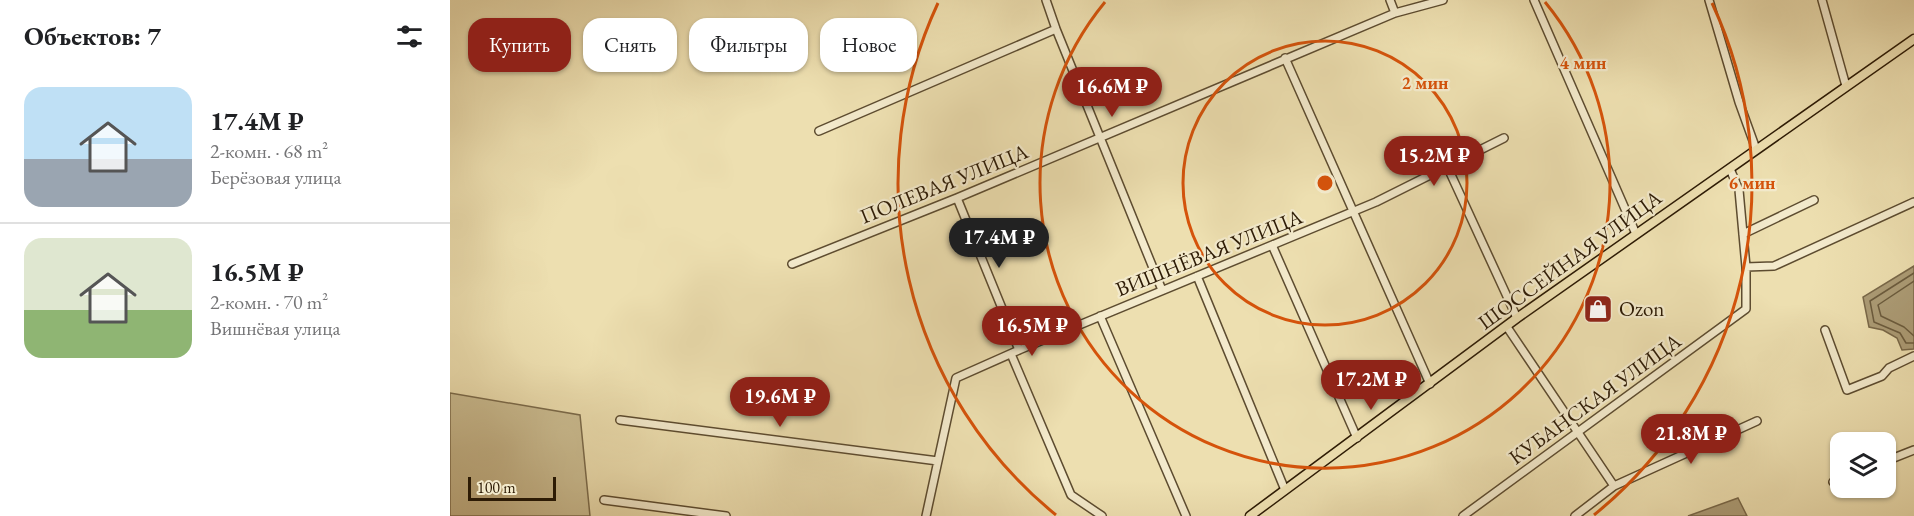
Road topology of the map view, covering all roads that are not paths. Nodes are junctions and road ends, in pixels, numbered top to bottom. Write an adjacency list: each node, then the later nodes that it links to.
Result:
1 (1046, 0): 8 (street)
2 (1390, 0): 7 (street)
3 (1443, 0): 7 (street, ПОЛЕВАЯ УЛИЦА)
4 (1534, 0): 22 (street)
5 (1709, 0): 15 (street)
6 (1822, 0): 11 (street)
7 (1395, 13): 10 (street, ПОЛЕВАЯ УЛИЦА)
8 (1056, 28): 12 (street); 13 (street)
9 (1914, 39): 11 (main road, ШОССЕЙНАЯ УЛИЦА)
10 (1285, 58): 13 (street, ПОЛЕВАЯ УЛИЦА); 21 (street)
11 (1846, 86): 15 (main road, ШОССЕЙНАЯ УЛИЦА)
12 (819, 131)
13 (1100, 137): 18 (street, ПОЛЕВАЯ УЛИЦА); 28 (street)
14 (1504, 138): 16 (street, ВИШНЁВАЯ УЛИЦА)
15 (1756, 148): 17 (main road, ШОССЕЙНАЯ УЛИЦА)
16 (1447, 166): 21 (street, ВИШНЁВАЯ УЛИЦА); 30 (street)
17 (1730, 169): 22 (main road, ШОССЕЙНАЯ УЛИЦА); 23 (street)
18 (957, 198): 25 (street, ПОЛЕВАЯ УЛИЦА); 33 (street)
19 (1814, 200): 23 (street)
20 (1914, 202): 26 (street)
21 (1353, 212): 24 (street, ВИШНЁВАЯ УЛИЦА); 36 (street)
22 (1636, 234): 30 (main road, ШОССЕЙНАЯ УЛИЦА)
23 (1743, 234): 26 (street)
24 (1272, 245): 27 (street, ВИШНЁВАЯ УЛИЦА); 40 (street)
25 (792, 264)
26 (1746, 267): 39 (street, КУБАНСКАЯ УЛИЦА)
27 (1197, 276): 28 (street, ВИШНЁВАЯ УЛИЦА); 45 (street)
28 (1162, 290): 29 (street, ВИШНЁВАЯ УЛИЦА)
29 (1100, 316): 33 (street, ВИШНЁВАЯ УЛИЦА); 50 (street)
30 (1517, 318): 31 (main road, ШОССЕЙНАЯ УЛИЦА)
31 (1507, 327): 36 (main road, ШОССЕЙНАЯ УЛИЦА); 39 (street)
32 (1825, 330): 35 (street)
33 (1019, 350): 34 (street, ВИШНЁВАЯ УЛИЦА)
34 (1011, 354): 43 (street, ВИШНЁВАЯ УЛИЦА); 49 (street)
35 (1914, 356)
36 (1430, 384): 40 (main road, ШОССЕЙНАЯ УЛИЦА)
37 (620, 420): 43 (street)
38 (1757, 421): 44 (street)
39 (1577, 431): 44 (street); 52 (street, КУБАНСКАЯ УЛИЦА)
40 (1357, 438): 45 (main road, ШОССЕЙНАЯ УЛИЦА)
41 (1914, 450): 42 (street)
42 (1896, 457)
43 (938, 461): 48 (street)
44 (1614, 486): 53 (street)
45 (1285, 490): 51 (main road, ШОССЕЙНАЯ УЛИЦА)
46 (604, 500): 47 (street)
47 (726, 516)
48 (926, 516)
49 (1102, 516)
50 (1186, 516)
51 (1250, 516)
52 (1463, 516)
53 (1575, 516)

